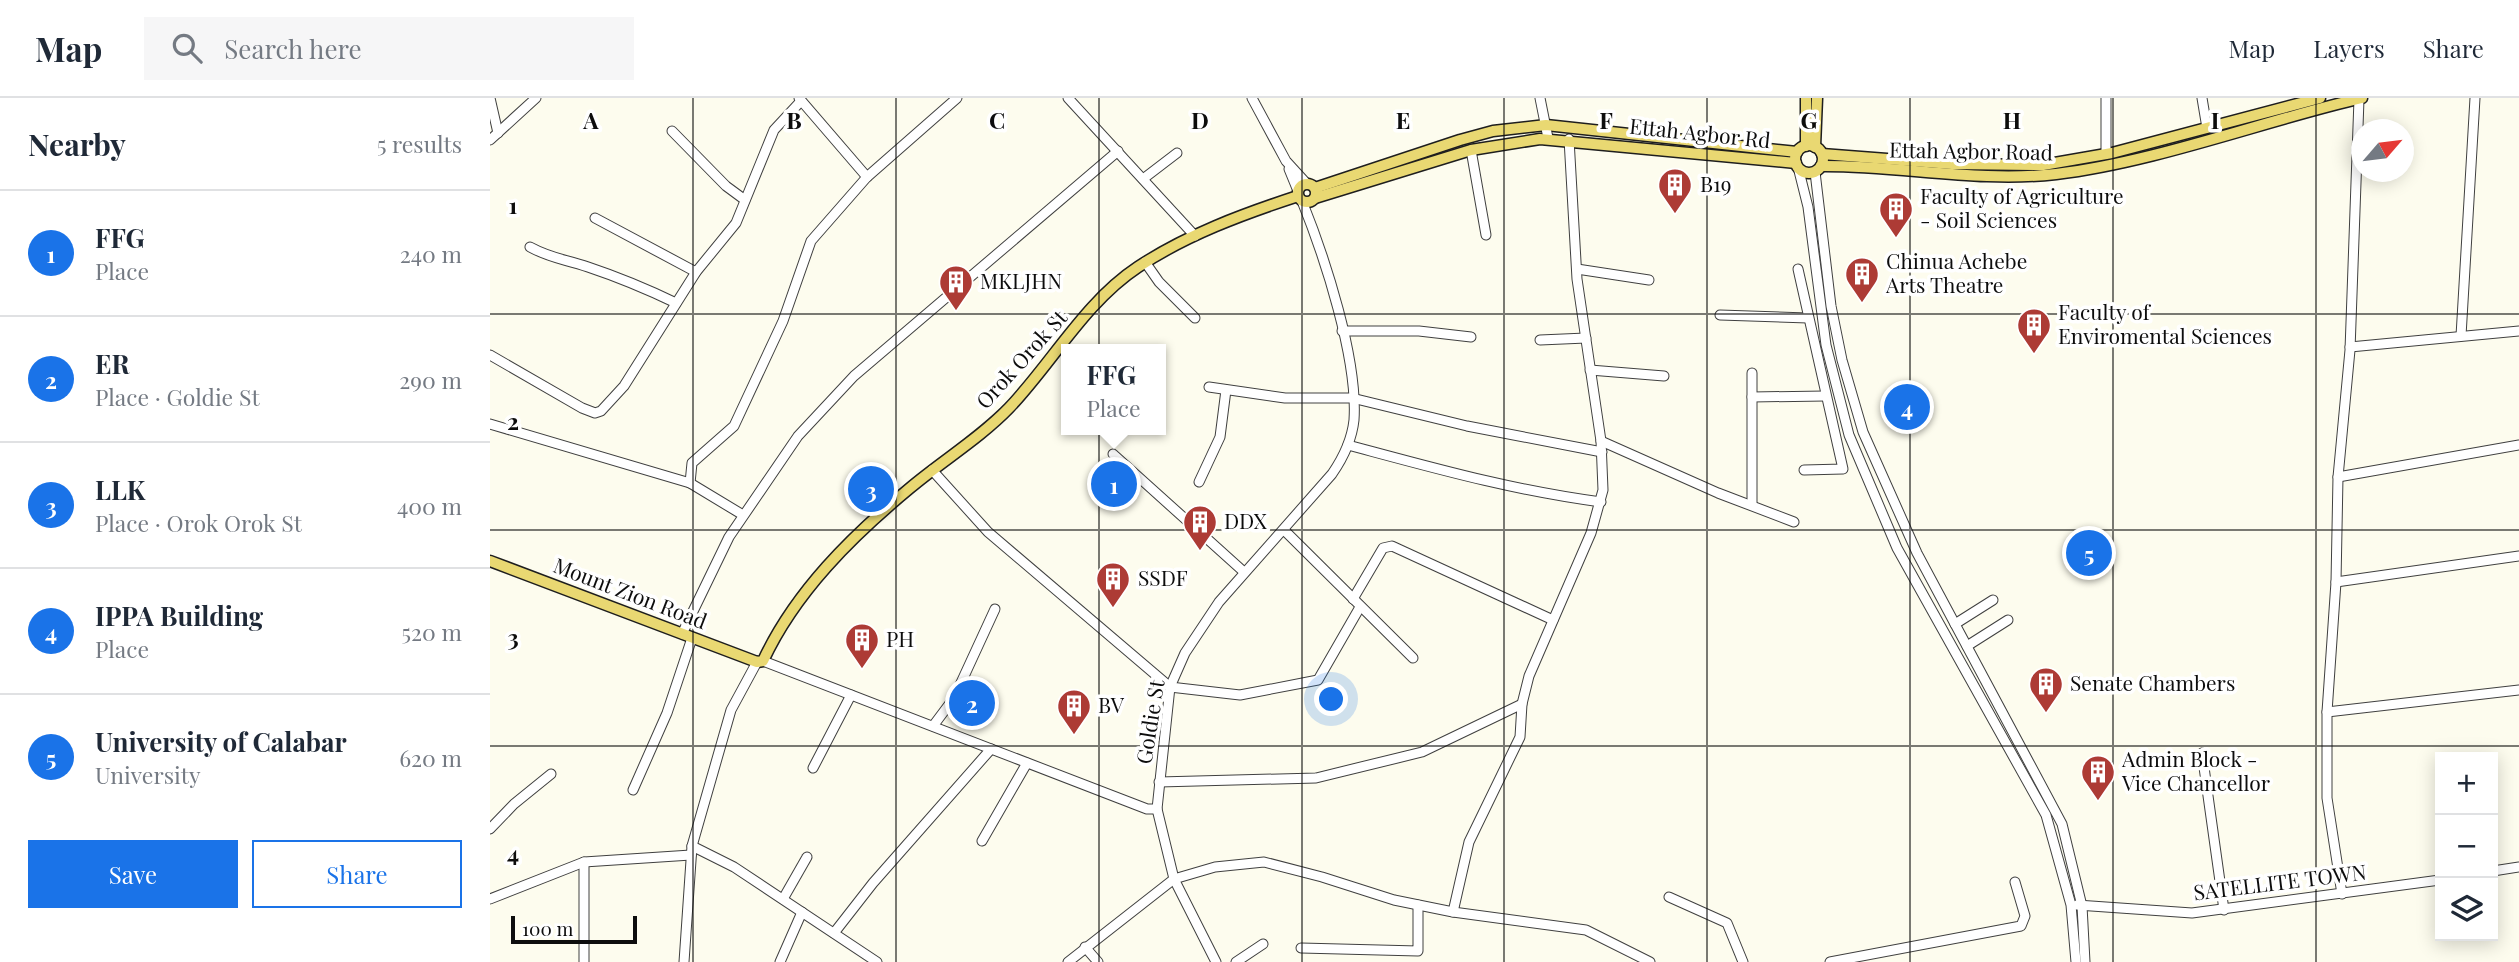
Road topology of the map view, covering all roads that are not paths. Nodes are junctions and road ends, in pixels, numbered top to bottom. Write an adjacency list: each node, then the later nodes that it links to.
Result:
1 (490, 98): 18 (street)
2 (536, 98): 18 (street)
3 (957, 98): 27 (street)
4 (1068, 98): 23 (street)
5 (1252, 98): 29 (street, Goldie St)
6 (1540, 98): 15 (street)
7 (1806, 98): 26 (main road)
8 (1817, 98): 26 (main road)
9 (2106, 98): 25 (street)
10 (2202, 98): 16 (street)
11 (2320, 98): 16 (main road, Ettah Agbor Road)
12 (2360, 98): 26 (main road, Ettah Agbor Road); 52 (street)
13 (2475, 98): 47 (street)
14 (800, 100): 27 (street); 30 (street)
15 (1546, 125): 19 (street); 26 (main road, Ettah Agbor Rd); 29 (main road, Ettah Agbor Rd)
16 (2207, 128): 25 (main road, Ettah Agbor Road)
17 (672, 131): 30 (street)
18 (498, 133): 21 (street)
19 (1548, 138): 20 (main road, Ettah Agbor Rd); 22 (main road, Ettah Agbor Rd)
20 (1569, 139): 26 (main road, Ettah Agbor Rd); 37 (street)
21 (490, 140)
22 (1471, 150): 29 (main road, Ettah Agbor Rd); 32 (street)
23 (1118, 151): 28 (street); 74 (street)
24 (1177, 153): 28 (street)
25 (2106, 154): 26 (main road, Ettah Agbor Road)
26 (1809, 158): 87 (street); 121 (street)
27 (867, 177): 71 (street)
28 (1143, 179): 33 (street)
29 (1307, 194): 33 (main road, Orok Orok St); 44 (street, Goldie St)
30 (746, 200): 38 (street)
31 (595, 218): 38 (street)
32 (1486, 235)
33 (1195, 236): 35 (main road, Orok Orok St)
34 (530, 247): 40 (street)
35 (1145, 262): 42 (street); 50 (main road, Orok Orok St)
36 (1798, 269): 43 (street)
37 (1577, 270): 39 (street); 48 (street)
38 (696, 272): 40 (street)
39 (1649, 280)
40 (676, 303): 53 (street)
41 (1720, 315): 43 (street)
42 (1195, 318)
43 (1808, 318): 59 (street)
44 (1342, 331): 46 (street); 61 (street, Goldie St)
45 (2519, 331): 47 (street)
46 (1471, 337)
47 (2461, 337): 52 (street)
48 (1586, 338): 49 (street); 54 (street)
49 (1540, 340)
50 (1063, 344)
51 (1061, 347): 67 (main road, Orok Orok St)
52 (2350, 347): 69 (street)
53 (490, 355)
54 (1590, 370): 56 (street); 65 (street)
55 (1752, 373): 60 (street)
56 (1664, 376)
57 (1209, 387): 58 (street)
58 (1226, 390): 61 (street); 70 (street)
59 (1825, 396): 60 (street); 68 (street)
60 (1752, 397): 73 (street)
61 (1352, 398): 63 (street, Goldie St); 65 (street)
62 (490, 424): 71 (street)
63 (1348, 445): 72 (street); 76 (street, Goldie St)
64 (2519, 445): 69 (street)
65 (1601, 447): 72 (street); 73 (street)
66 (1114, 454): 79 (street)
67 (932, 470): 91 (main road, Orok Orok St); 92 (street)
68 (1804, 470)
69 (2338, 477): 80 (street)
70 (1199, 482)
71 (690, 483): 74 (street)
72 (1601, 502): 85 (street)
73 (1752, 505): 75 (street)
74 (743, 515): 88 (street)
75 (1794, 522)
76 (1284, 530): 79 (street, Goldie St); 81 (street)
77 (2519, 556): 80 (street)
78 (490, 561): 88 (main road, Mount Zion Road)
79 (1244, 572): 92 (street, Goldie St)
80 (2336, 582): 96 (street)
81 (1353, 599): 83 (street); 85 (street)
82 (1993, 600): 87 (street)
83 (1360, 607): 90 (street); 92 (street)
84 (995, 609): 97 (street)
85 (1553, 620): 95 (street)
86 (2008, 620): 89 (street)
87 (1955, 625): 89 (street)
88 (687, 636): 91 (main road, Mount Zion Road); 104 (street)
89 (1966, 646): 121 (street)
90 (1413, 657)
91 (760, 662): 94 (street); 108 (street)
92 (1170, 687): 103 (street, Goldie St)
93 (2519, 690): 96 (street)
94 (851, 695): 97 (street); 101 (street)
95 (1522, 704): 103 (street); 124 (street)
96 (2327, 712): 116 (street)
97 (933, 726): 98 (street)
98 (991, 749): 100 (street); 125 (street)
99 (2202, 753): 122 (street)
100 (1027, 763): 105 (street); 107 (street)
101 (813, 768)
102 (551, 774): 106 (street)
103 (1158, 782): 105 (street, Goldie St)
104 (633, 790)
105 (1157, 809): 113 (street, Goldie St)
106 (490, 830)
107 (982, 841)
108 (692, 850): 110 (street); 119 (street); 130 (street)
109 (807, 857): 119 (street)
110 (584, 862): 118 (street); 129 (street)
111 (2519, 867): 112 (street)
112 (2498, 870)
113 (1174, 879): 120 (street); 127 (street); 135 (street, Goldie St)
114 (2435, 881): 116 (street, SATELLITE TOWN)
115 (2015, 882): 139 (street)
116 (2342, 894): 122 (street, SATELLITE TOWN)
117 (1670, 897): 138 (street)
118 (490, 899)
119 (783, 899): 123 (street)
120 (1418, 905): 124 (street); 128 (street)
121 (2076, 905): 122 (street, SATELLITE TOWN); 140 (street); 141 (street)
122 (2224, 910)
123 (802, 912): 125 (street); 131 (street)
124 (1453, 912): 137 (street)
125 (834, 933): 132 (street)
126 (1263, 944): 136 (street)
127 (1085, 947): 133 (street); 134 (street)
128 (1301, 948)
129 (584, 962)
130 (684, 962)
131 (780, 962)
132 (877, 962)
133 (1068, 962)
134 (1098, 962)
135 (1216, 962)
136 (1236, 962)
137 (1650, 962)
138 (1744, 962)
139 (1830, 962)
140 (2076, 962)
141 (2085, 962)

